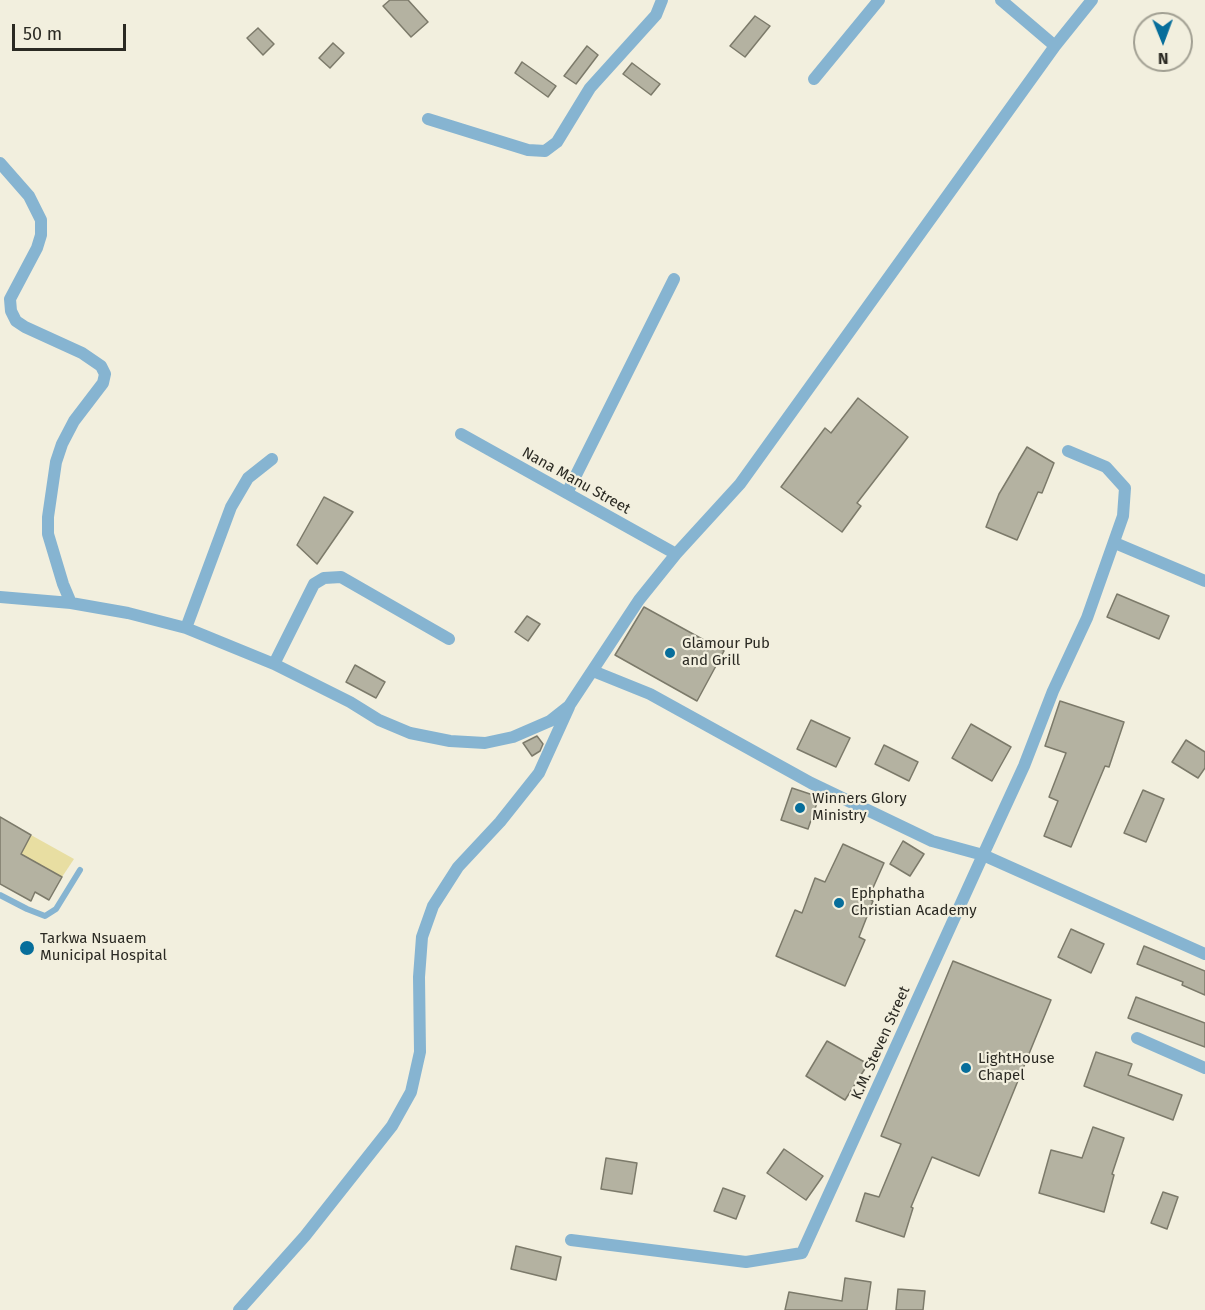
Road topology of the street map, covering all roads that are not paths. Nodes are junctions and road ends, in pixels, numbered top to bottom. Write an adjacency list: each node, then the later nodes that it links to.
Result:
1 (662, 0): 7 (street)
2 (879, 0): 6 (street)
3 (1001, 0): 5 (street)
4 (1092, 0): 5 (street)
5 (1055, 46): 15 (street)
6 (814, 79)
7 (428, 119)
8 (0, 163): 18 (street)
9 (674, 279): 13 (street)
10 (461, 434): 13 (street, Nana Manu Street)
11 (1068, 451): 14 (street)
12 (272, 459): 19 (street)
13 (567, 493): 15 (street, Nana Manu Street)
14 (1115, 543): 16 (street); 24 (street)
15 (676, 554): 22 (street)
16 (1205, 582)
17 (0, 597): 18 (street)
18 (72, 603): 19 (street)
19 (186, 628): 21 (street)
20 (448, 639): 21 (street)
21 (274, 664): 23 (street)
22 (593, 671): 23 (street); 24 (street)
23 (569, 706): 31 (street)
24 (983, 855): 27 (street); 30 (street, K.M. Steven Street)
25 (80, 870): 26 (lane)
26 (0, 895)
27 (1205, 954)
28 (1137, 1038): 29 (street)
29 (1205, 1068)
30 (571, 1240)
31 (239, 1310)

